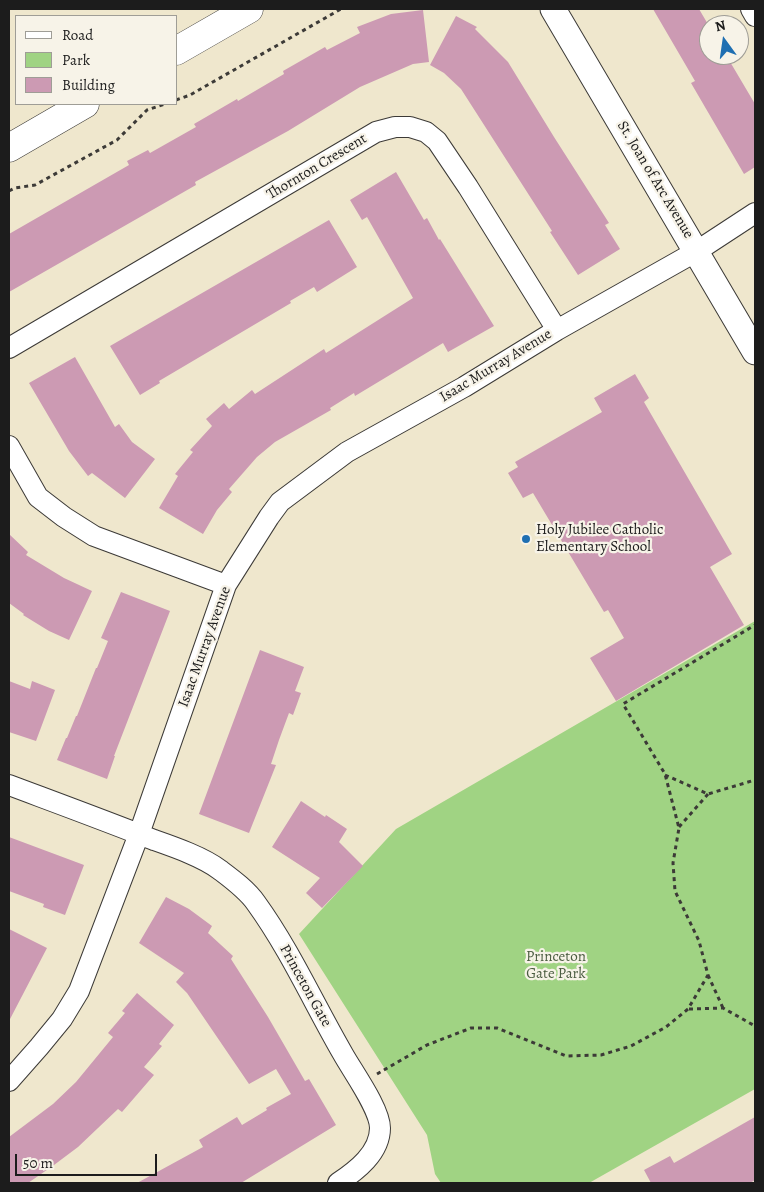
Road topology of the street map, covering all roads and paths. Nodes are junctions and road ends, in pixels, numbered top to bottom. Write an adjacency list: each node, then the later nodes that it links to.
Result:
1 (248, 9): 6 (main road)
2 (341, 9): 7 (path)
3 (553, 9): 13 (street, St. Joan of Arc Avenue)
4 (751, 9): 5 (street)
5 (755, 16)
6 (178, 50)
7 (178, 99)
8 (83, 105): 10 (main road)
9 (162, 105): 11 (path)
10 (9, 148)
11 (9, 191)
12 (755, 213): 13 (street, Isaac Murray Avenue)
13 (697, 251): 14 (street, Isaac Murray Avenue); 16 (street, St. Joan of Arc Avenue)
14 (557, 330): 15 (street, Thornton Crescent); 18 (street, Isaac Murray Avenue)
15 (9, 348)
16 (755, 352)
17 (9, 446): 18 (street)
18 (226, 585): 25 (street, Isaac Murray Avenue)
19 (755, 625): 20 (path)
20 (664, 774): 23 (path); 24 (path)
21 (755, 780): 23 (path)
22 (9, 785): 25 (street, Princeton Gate)
23 (708, 794): 24 (path)
24 (679, 828): 26 (path)
25 (140, 834): 30 (street, Isaac Murray Avenue); 31 (street, Princeton Gate)
26 (708, 975): 27 (path); 28 (path)
27 (723, 1008): 28 (path); 29 (path)
28 (688, 1009): 31 (path)
29 (755, 1026)
30 (9, 1080)
31 (361, 1083): 32 (street, Princeton Gate)
32 (338, 1183)

